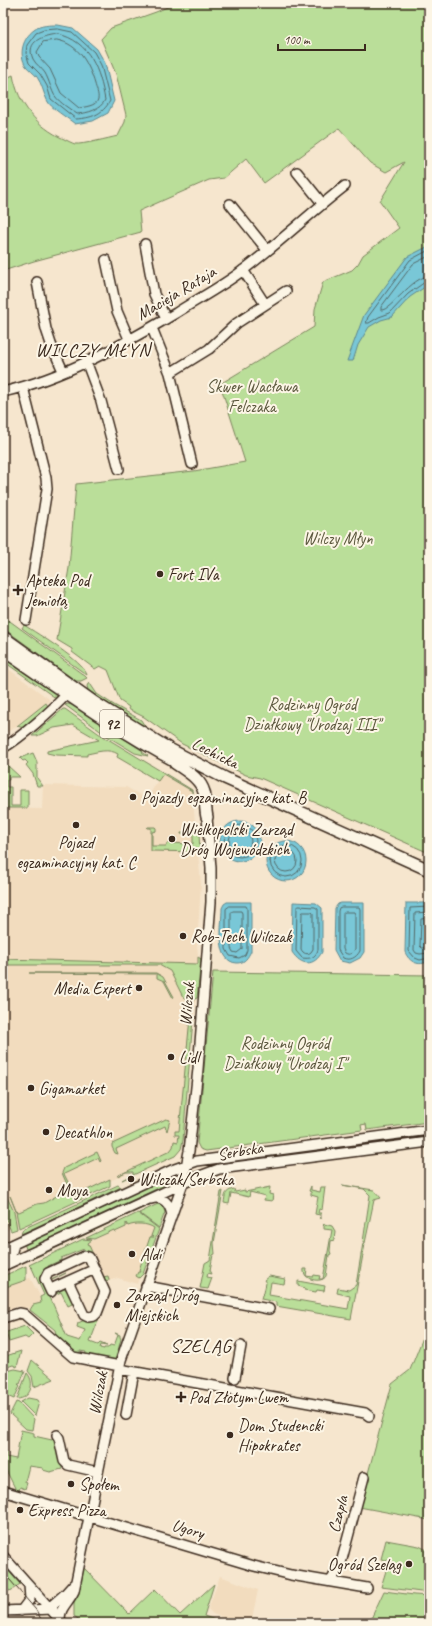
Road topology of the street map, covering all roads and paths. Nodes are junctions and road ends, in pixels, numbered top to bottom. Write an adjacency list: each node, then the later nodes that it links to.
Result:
1 (297, 172): 3 (street)
2 (345, 186): 3 (street, Macieja Rataja)
3 (322, 203): 6 (street, Macieja Rataja)
4 (230, 204): 6 (street)
5 (145, 244): 12 (street)
6 (267, 250): 8 (street, Macieja Rataja)
7 (106, 260): 14 (street)
8 (243, 270): 11 (street); 12 (street, Macieja Rataja)
9 (38, 282): 16 (street)
10 (286, 292): 11 (street)
11 (266, 304): 17 (street)
12 (166, 319): 13 (street, Macieja Rataja)
13 (152, 328): 14 (street, Macieja Rataja); 17 (street)
14 (130, 339): 15 (street, Macieja Rataja)
15 (86, 361): 16 (street, Macieja Rataja); 21 (street)
16 (63, 371): 18 (street, Macieja Rataja)
17 (170, 373): 20 (street)
18 (23, 387): 19 (street, Macieja Rataja); 22 (street)
19 (3, 392)
20 (192, 464)
21 (119, 469)
22 (26, 620)
23 (3, 637): 29 (main road, Lechicka / 92)
24 (3, 650): 25 (main road, Lechicka / 92)
25 (67, 694): 26 (street); 27 (main road, Lechicka / 92)
26 (3, 748)
27 (160, 753): 28 (main road); 30 (main road, Lechicka / 92)
28 (207, 817): 33 (street, Wilczak)
29 (429, 870)
30 (429, 878)
31 (429, 1130): 33 (street, Serbska)
32 (429, 1142): 34 (street, Serbska)
33 (187, 1164): 34 (street, Wilczak); 37 (street, Serbska)
34 (183, 1183): 35 (street, Serbska); 36 (street, Wilczak)
35 (148, 1200): 36 (street); 39 (street, Serbska)
36 (172, 1215): 42 (street, Wilczak)
37 (14, 1244): 38 (street, Serbska); 39 (street)
38 (3, 1249)
39 (3, 1265)
40 (95, 1269): 41 (street); 41 (street); 41 (street)
41 (68, 1281)
42 (146, 1286): 43 (street); 46 (street, Wilczak)
43 (269, 1309)
44 (3, 1318): 46 (street)
45 (241, 1346): 48 (street)
46 (119, 1368): 47 (street); 52 (street, Wilczak)
47 (134, 1372): 49 (street); 50 (street)
48 (235, 1378)
49 (126, 1415)
50 (369, 1416)
51 (57, 1435): 52 (street)
52 (98, 1472): 55 (street, Wilczak)
53 (364, 1477): 57 (street, Czapla)
54 (3, 1491): 55 (street, Ugory)
55 (89, 1518): 57 (street, Ugory); 58 (street, Wilczak)
56 (3, 1556): 59 (street)
57 (331, 1581): 60 (street, Ugory)
58 (74, 1583): 61 (street, Wilczak); 64 (street, Wilczak)
59 (29, 1586): 61 (street); 62 (street)
60 (367, 1588)
61 (49, 1608): 62 (street); 64 (street)
62 (21, 1610): 63 (street)
63 (3, 1611)
64 (61, 1618)

